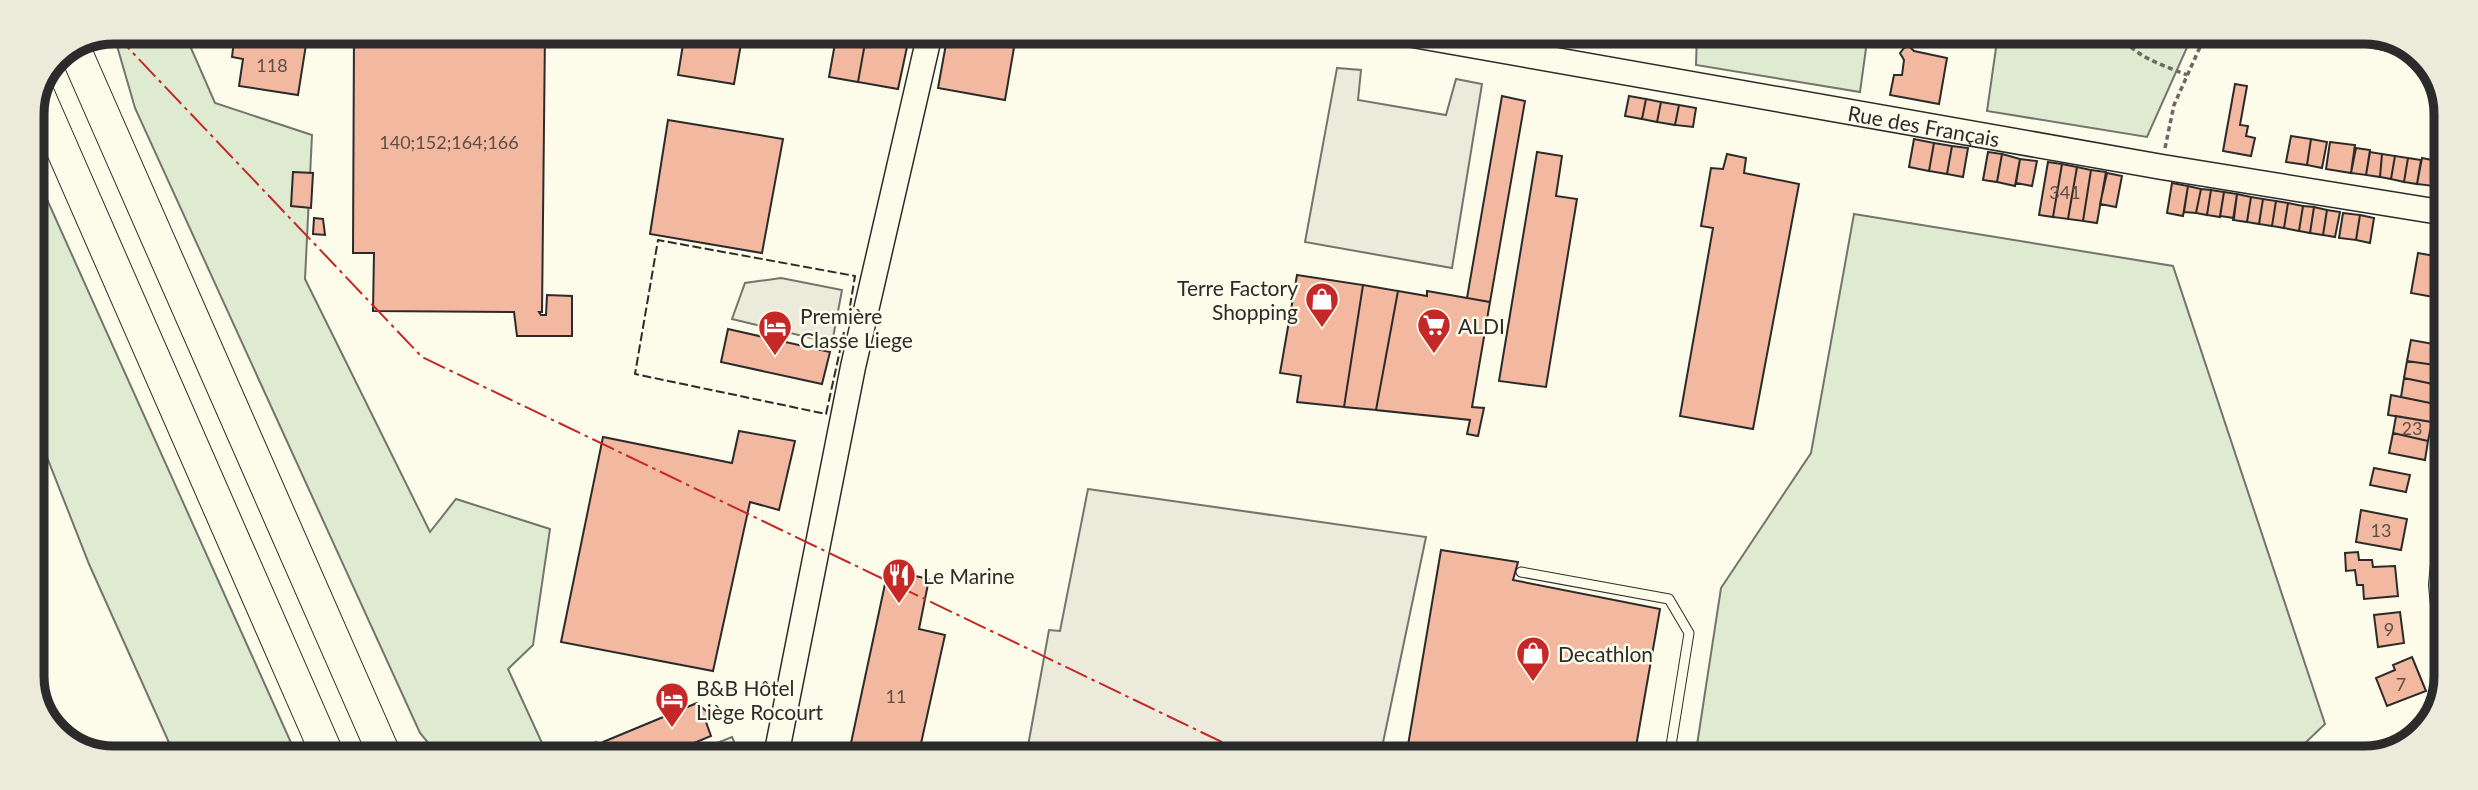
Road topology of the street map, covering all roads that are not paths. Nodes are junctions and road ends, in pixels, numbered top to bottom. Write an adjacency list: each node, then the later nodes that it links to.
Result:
1 (927, 44): 9 (main road)
2 (1464, 44): 5 (main road, Rue des Français)
3 (77, 55): 8 (highway)
4 (44, 108): 7 (highway)
5 (2434, 212)
6 (1521, 572): 10 (lane)
7 (324, 746)
8 (381, 746)
9 (778, 746)
10 (1672, 746)

